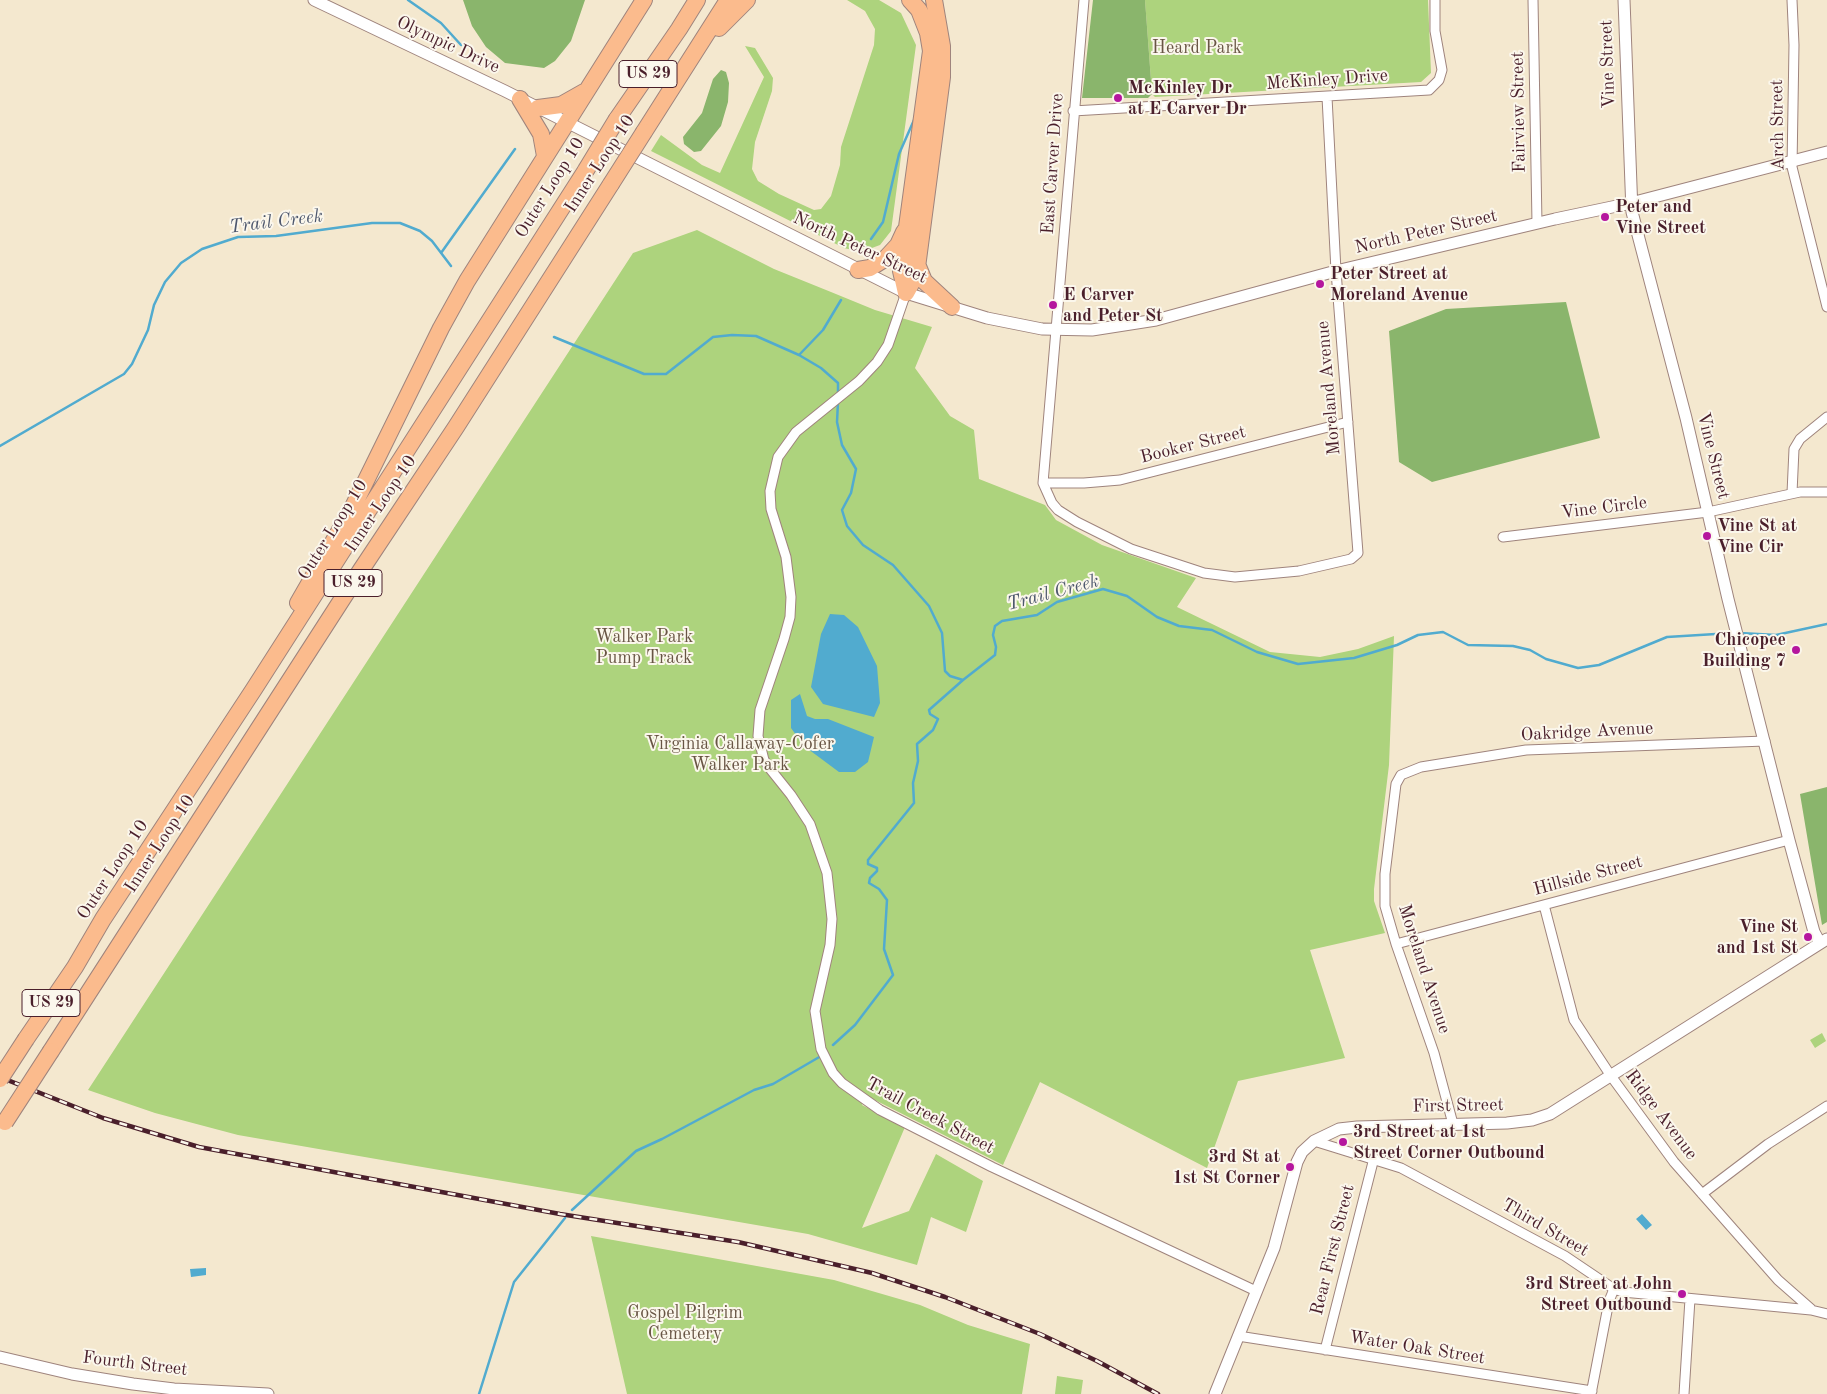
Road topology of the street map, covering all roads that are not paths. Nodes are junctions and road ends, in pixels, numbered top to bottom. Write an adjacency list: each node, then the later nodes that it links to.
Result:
1 (314, 0): 16 (street, Olympic Drive)
2 (644, 0): 14 (highway)
3 (697, 0): 41 (highway, Outer Loop 10 / US 29, bridge)
4 (728, 0): 13 (highway, Inner Loop 10 / US 29)
5 (747, 0): 13 (highway)
6 (910, 0): 25 (highway)
7 (934, 0): 26 (highway)
8 (1084, 0): 18 (street, East Carver Drive)
9 (1435, 0): 15 (street, McKinley Drive)
10 (1533, 0): 24 (street, Fairview Street)
11 (1624, 0): 23 (street, Vine Street)
12 (1792, 0): 22 (street, Arch Street)
13 (692, 58): 51 (highway, Inner Loop 10 / US 29, bridge)
14 (584, 92): 17 (highway); 19 (highway)
15 (1327, 97): 18 (street, McKinley Drive); 28 (street, Moreland Avenue)
16 (520, 98): 17 (street, Olympic Drive); 21 (highway)
17 (538, 108): 19 (street, Olympic Drive)
18 (1073, 111): 32 (street, East Carver Drive)
19 (567, 123): 21 (highway); 27 (street, North Peter Street)
20 (1827, 152): 22 (street, North Peter Street)
21 (545, 156): 41 (highway)
22 (1792, 160): 23 (street, North Peter Street); 31 (street, Arch Street)
23 (1631, 203): 24 (street, North Peter Street); 38 (street, Vine Street)
24 (1537, 223): 28 (street, North Peter Street)
25 (908, 226): 27 (highway); 29 (highway)
26 (917, 264): 29 (highway); 30 (highway)
27 (858, 270): 29 (street, North Peter Street)
28 (1336, 271): 32 (street, North Peter Street); 34 (street, Moreland Avenue)
29 (906, 293): 30 (street, North Peter Street); 56 (street, Trail Creek Street)
30 (952, 307): 32 (street, North Peter Street)
31 (1827, 307)
32 (1057, 330): 35 (street, East Carver Drive)
33 (1827, 417): 37 (street)
34 (1348, 422): 35 (street, Booker Street); 35 (street, Moreland Avenue)
35 (1044, 483)
36 (1827, 492): 37 (street, Vine Circle)
37 (1792, 493): 38 (street, Vine Circle)
38 (1708, 512): 39 (street, Vine Circle); 40 (street, Vine Street)
39 (1502, 537)
40 (1765, 741): 42 (street, Oakridge Avenue); 43 (street, Vine Street)
41 (215, 750): 48 (highway, Outer Loop 10 / US 29, bridge)
42 (1412, 769): 46 (street, Moreland Avenue)
43 (1789, 840): 44 (street, Hillside Street); 45 (street, Vine Street)
44 (1544, 905): 46 (street, Hillside Street); 47 (street, Ridge Avenue)
45 (1824, 941): 47 (street, First Street)
46 (1396, 944): 50 (street, Moreland Avenue)
47 (1611, 1076): 50 (street, First Street); 54 (street, Ridge Avenue)
48 (0, 1079)
49 (1827, 1106): 54 (street)
50 (1453, 1124): 52 (street, First Street)
51 (2, 1126)
52 (1314, 1141): 53 (street, Third Street); 56 (street, First Street)
53 (1374, 1158): 55 (street, Third Street); 61 (street, Rear First Street)
54 (1702, 1194): 58 (street, Ridge Avenue)
55 (1614, 1289): 57 (street, Third Street); 63 (street)
56 (1256, 1291): 60 (street, First Street)
57 (1690, 1299): 58 (street, Third Street); 66 (street)
58 (1812, 1310): 59 (street, Third Street)
59 (1827, 1314)
60 (1238, 1336): 61 (street, Water Oak Street); 65 (street, First Street)
61 (1324, 1350): 63 (street, Water Oak Street)
62 (0, 1357): 64 (street, Fourth Street)
63 (1591, 1392)
64 (268, 1394)
65 (1215, 1394)
66 (1684, 1394)

